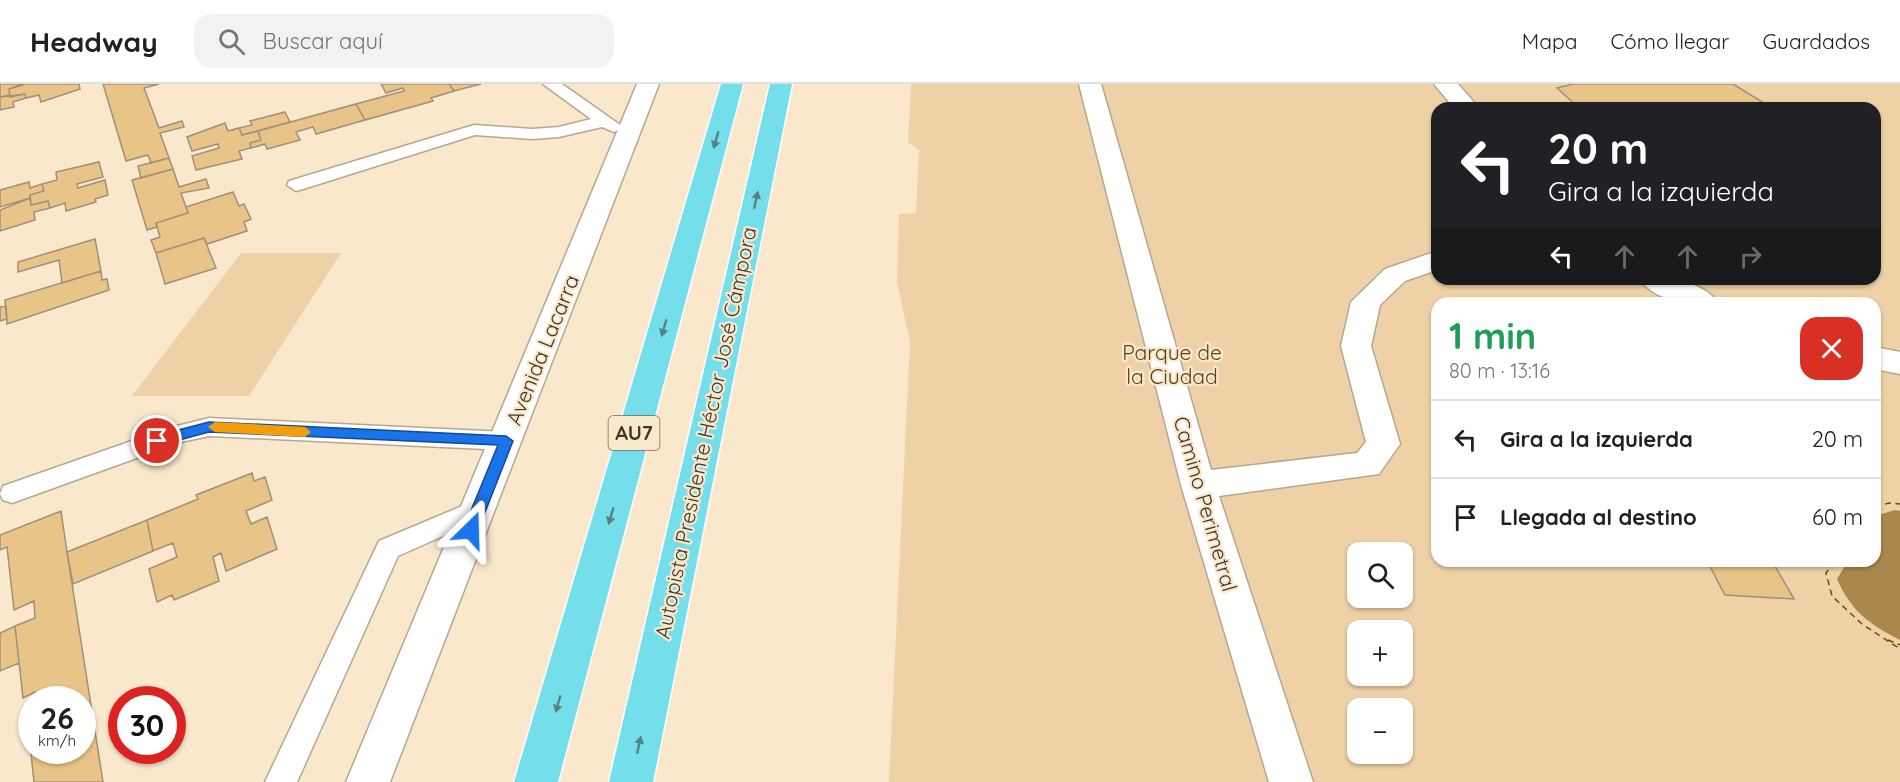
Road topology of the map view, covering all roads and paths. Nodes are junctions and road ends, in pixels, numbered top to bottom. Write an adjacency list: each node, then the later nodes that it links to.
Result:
1 (551, 84): 8 (lane)
2 (648, 84): 8 (street, Avenida Lacarra)
3 (732, 84): 21 (highway, AU7, one-way to 21)
4 (781, 84): 22 (highway, Autopista Presidente Héctor José Cámpora, one-way to 4)
5 (1090, 84): 16 (street, Camino Perimetral)
6 (1445, 84): 7 (street)
7 (1462, 102)
8 (616, 129): 9 (lane); 15 (street, Avenida Lacarra)
9 (296, 185)
10 (1431, 262): 16 (street)
11 (1666, 285): 12 (street)
12 (1691, 297)
13 (1881, 359): 14 (street)
14 (1900, 363)
15 (506, 441): 17 (lane); 18 (street, Avenida Lacarra)
16 (1198, 485): 23 (street, Camino Perimetral)
17 (12, 493)
18 (479, 509): 19 (lane); 20 (street, Avenida Lacarra)
19 (280, 782)
20 (368, 782)
21 (536, 782)
22 (631, 782)
23 (1291, 782)

